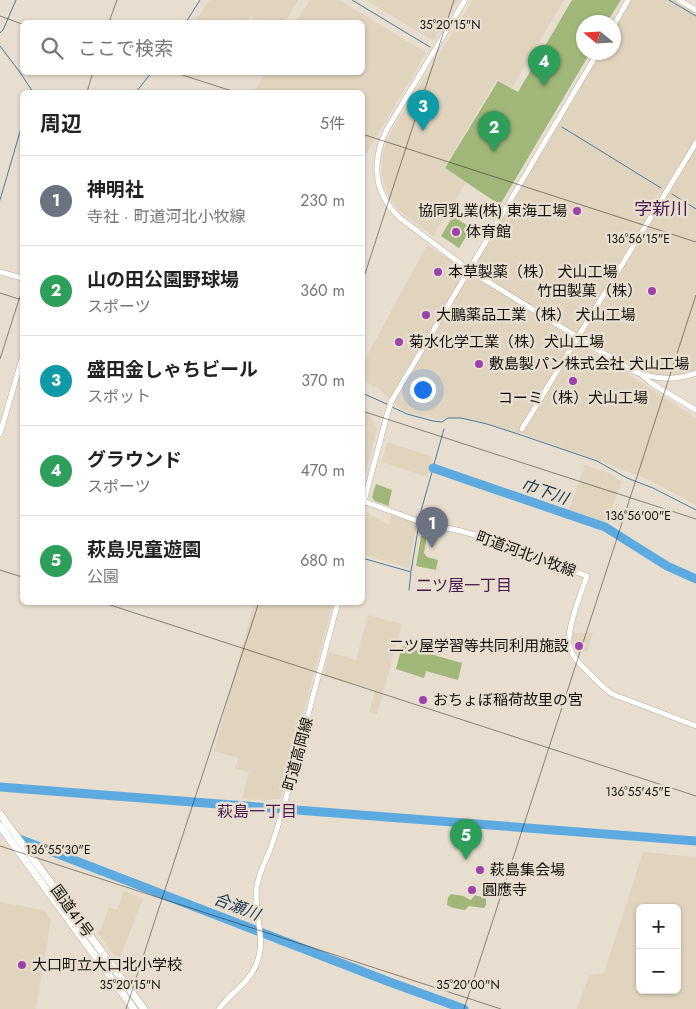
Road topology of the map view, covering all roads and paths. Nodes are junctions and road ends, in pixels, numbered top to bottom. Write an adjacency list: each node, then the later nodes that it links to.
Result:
1 (465, 0): 8 (street)
2 (628, 0): 5 (street)
3 (679, 0): 4 (street)
4 (696, 10)
5 (620, 15)
6 (593, 60): 8 (street)
7 (696, 144): 11 (street)
8 (469, 270): 11 (street); 18 (street)
9 (0, 272): 10 (street)
10 (20, 277)
11 (577, 337): 14 (street); 16 (street)
12 (20, 365): 17 (street)
13 (696, 373): 14 (street)
14 (639, 374): 15 (street)
15 (696, 410)
16 (522, 429)
17 (0, 434)
18 (365, 494)
19 (365, 502): 21 (street, 町道河北小牧線)
20 (337, 605): 26 (street, 町道高岡線)
21 (696, 726)
22 (0, 814): 25 (highway, 国道41号)
23 (0, 826): 24 (highway, 国道41号)
24 (134, 1009)
25 (144, 1009)
26 (219, 1009)

